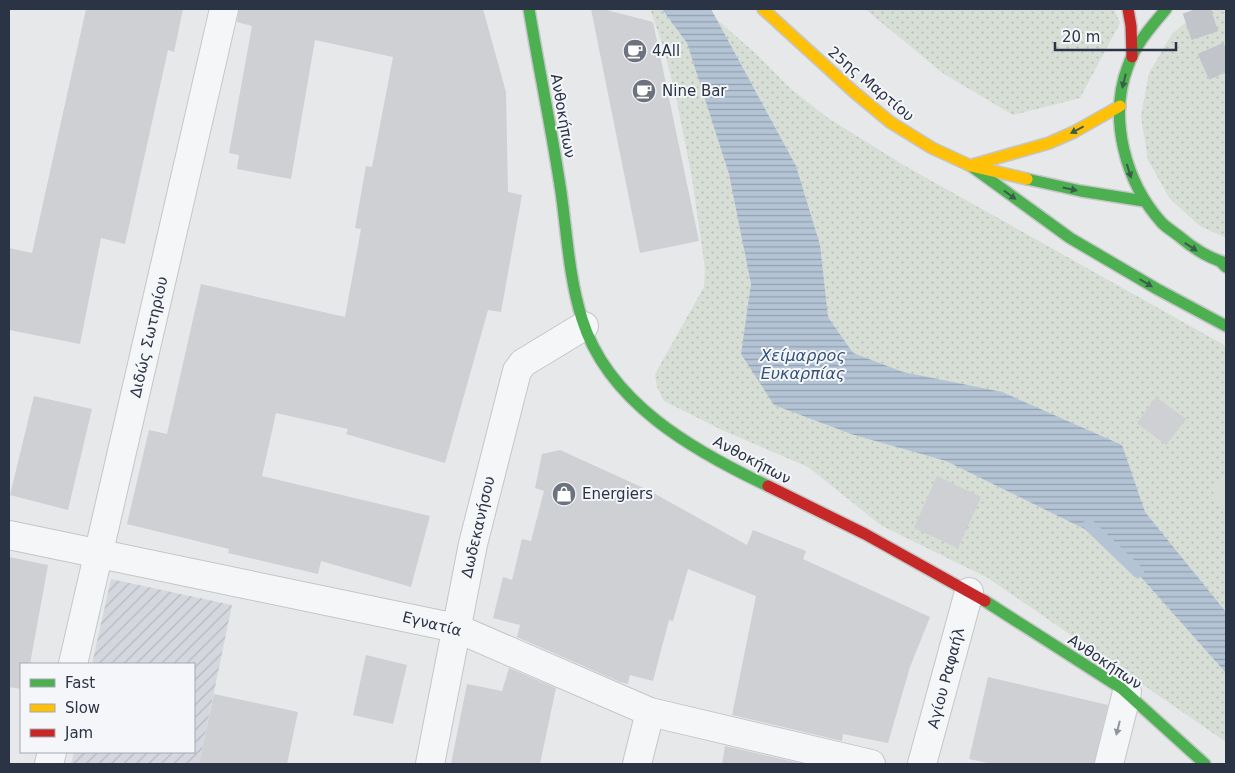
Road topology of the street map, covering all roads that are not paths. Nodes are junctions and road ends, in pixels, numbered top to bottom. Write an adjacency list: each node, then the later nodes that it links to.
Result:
1 (224, 9): 14 (street, Διδώς Σωτηρίου)
2 (530, 9): 11 (main road, Ανθοκήπων)
3 (763, 9): 8 (main road, 25ης Μαρτίου)
4 (1128, 9): 6 (main road)
5 (1166, 9): 6 (main road)
6 (1132, 57): 7 (main road, one-way to 7)
7 (1120, 106): 8 (main road, one-way to 8); 9 (main road, one-way to 9)
8 (971, 166): 9 (main road, one-way to 9); 12 (main road, one-way to 12)
9 (1144, 201): 10 (main road, one-way to 10)
10 (1225, 264)
11 (584, 326): 15 (main road, Ανθοκήπων); 16 (street, Δωδεκανήσου)
12 (1226, 326)
13 (9, 535): 14 (street, Εγνατία)
14 (98, 554): 16 (street, Εγνατία); 17 (street, Διδώς Σωτηρίου)
15 (969, 592): 18 (main road, Ανθοκήπων); 23 (street, Αγίου Ραφαήλ)
16 (456, 628): 19 (street, Εγνατία); 20 (street, Δωδεκανήσου)
17 (72, 663)
18 (1127, 692): 24 (street, one-way to 24); 25 (main road, Ανθοκήπων)
19 (650, 712): 21 (street); 22 (street, Εγνατία)
20 (430, 764)
21 (638, 764)
22 (871, 764)
23 (922, 764)
24 (1108, 764)
25 (1205, 764)

